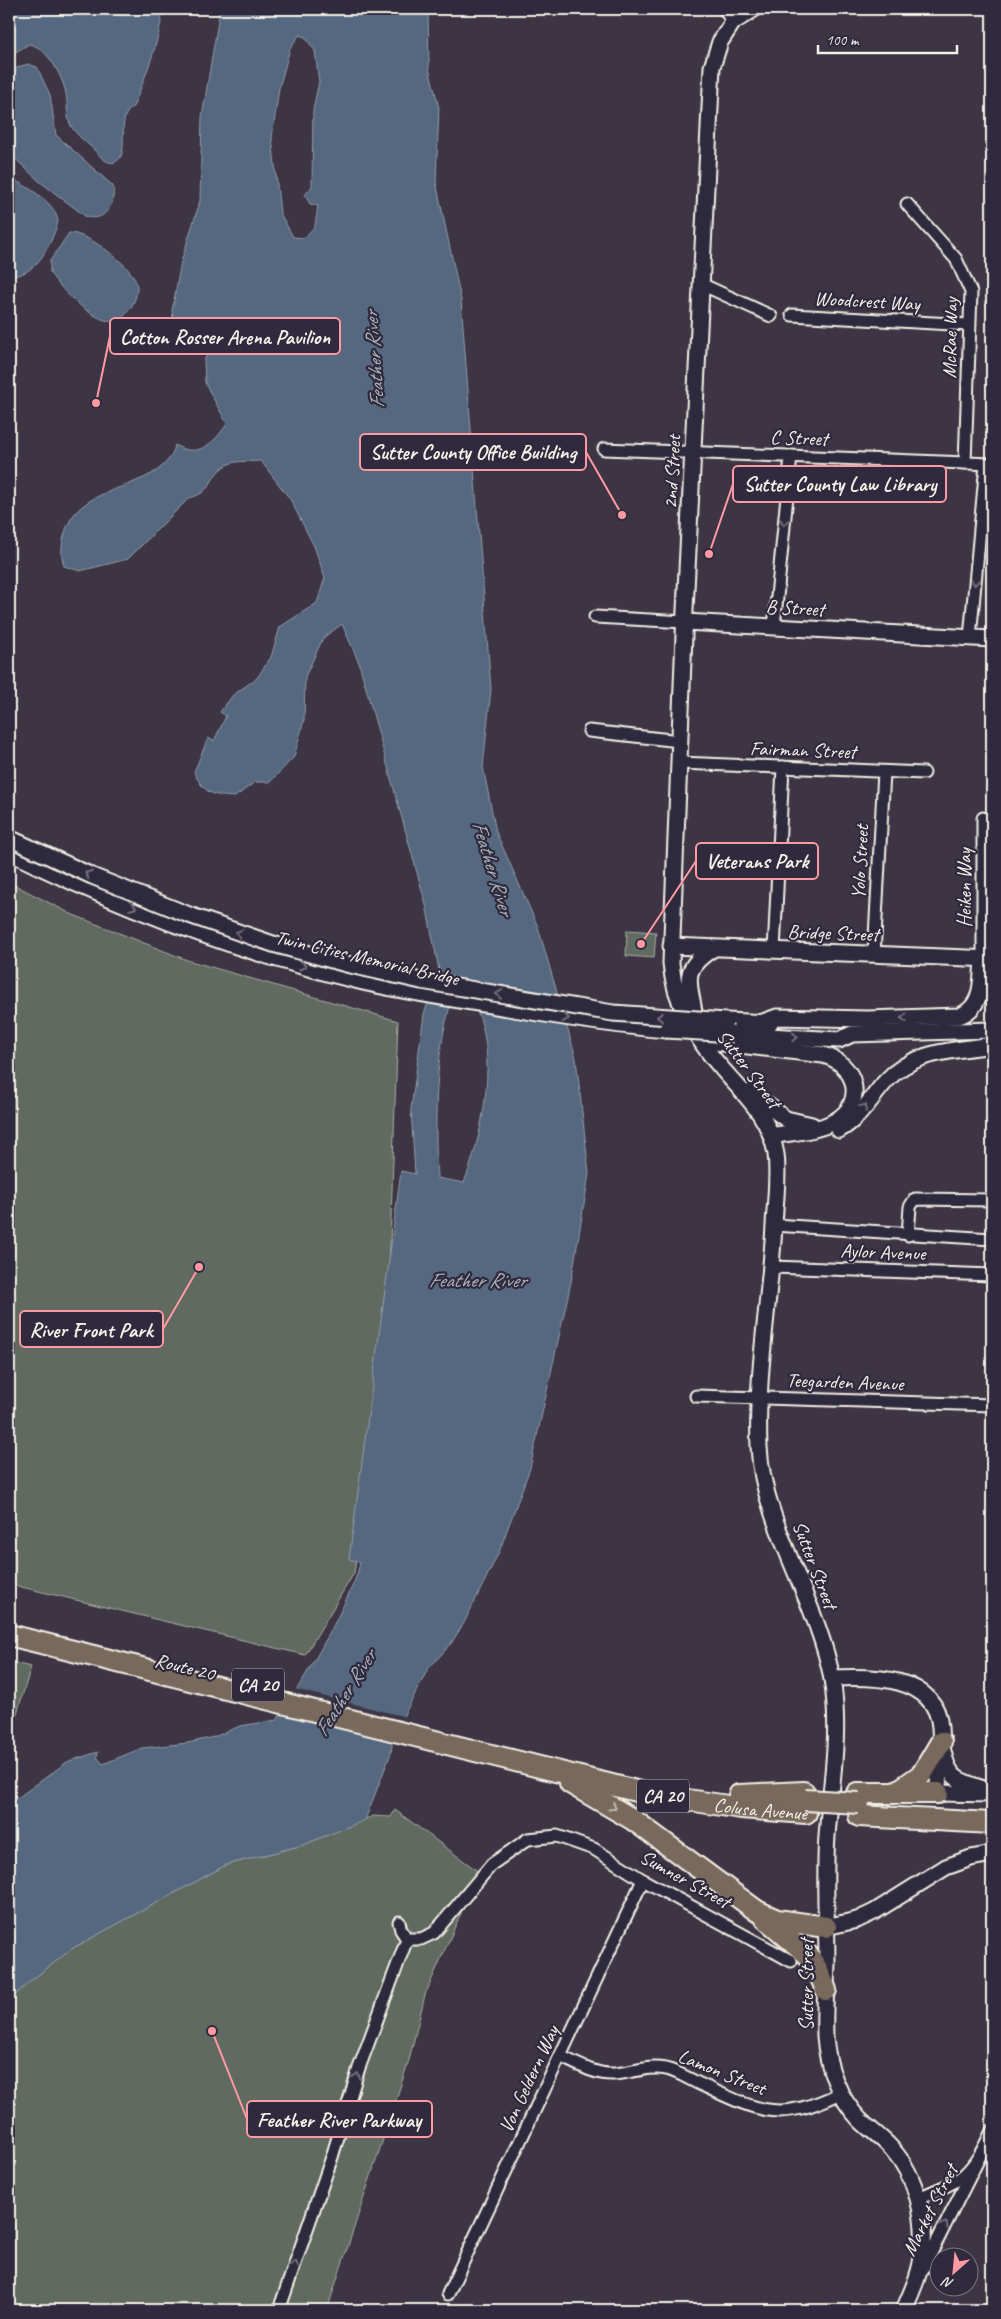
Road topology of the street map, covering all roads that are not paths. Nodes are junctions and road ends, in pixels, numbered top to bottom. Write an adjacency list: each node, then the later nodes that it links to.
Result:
1 (724, 9): 3 (street)
2 (754, 9): 3 (main road)
3 (733, 22): 5 (main road, 2nd Street)
4 (907, 204): 8 (street, McRae Way)
5 (701, 284): 7 (street); 10 (main road, 2nd Street)
6 (792, 315): 8 (street, Woodcrest Way)
7 (771, 316)
8 (970, 326): 12 (street, McRae Way)
9 (604, 449): 10 (street, C Street)
10 (692, 453): 11 (street, C Street); 15 (main road, 2nd Street)
11 (791, 456): 12 (street, C Street); 16 (street, one-way to 16)
12 (965, 463): 13 (street, C Street)
13 (989, 464): 17 (street, one-way to 17)
14 (595, 617): 15 (street, B Street)
15 (685, 622): 16 (main road, B Street); 20 (main road, 2nd Street)
16 (774, 627): 17 (main road, B Street)
17 (970, 638): 18 (main road, B Street)
18 (992, 640)
19 (589, 731): 20 (street)
20 (680, 741): 21 (main road, 2nd Street)
21 (680, 764): 22 (street, Fairman Street); 28 (main road, 2nd Street)
22 (783, 767): 23 (street, Fairman Street); 30 (street)
23 (884, 772): 24 (street, Fairman Street); 31 (street, Yolo Street)
24 (924, 773)
25 (983, 818): 32 (street, Heiken Way)
26 (9, 838): 36 (main road, Twin Cities Memorial Bridge, one-way to 26, bridge)
27 (9, 852): 36 (main road, Twin Cities Memorial Bridge, one-way to 36, bridge)
28 (671, 946): 29 (main road, Bridge Street); 34 (main road, Sutter Street)
29 (714, 948): 30 (main road, Bridge Street); 34 (main road)
30 (774, 951): 31 (main road, Bridge Street)
31 (874, 955): 32 (main road, Bridge Street)
32 (987, 959): 33 (main road, one-way to 33)
33 (760, 1023): 36 (main road); 37 (main road)
34 (695, 1029): 39 (main road, Sutter Street)
35 (992, 1030): 37 (main road)
36 (733, 1034): 37 (main road, one-way to 37); 40 (main road)
37 (852, 1034)
38 (992, 1045): 41 (main road, one-way to 38)
39 (734, 1082): 40 (main road); 41 (main road, Sutter Street)
40 (820, 1126): 41 (main road)
41 (773, 1141): 43 (main road, Sutter Street)
42 (992, 1200): 44 (street)
43 (774, 1225): 44 (street); 46 (main road, Sutter Street)
44 (908, 1235): 45 (street)
45 (992, 1239)
46 (772, 1267): 47 (street, Aylor Avenue); 49 (main road, Sutter Street)
47 (992, 1275)
48 (696, 1396): 49 (street, Teegarden Avenue)
49 (759, 1398): 50 (street, Teegarden Avenue); 53 (main road, Sutter Street)
50 (992, 1405)
51 (9, 1623): 55 (highway, Route 20 / CA 20)
52 (9, 1635): 55 (highway, Route 20 / CA 20)
53 (832, 1678): 54 (main road); 67 (main road, Sutter Street)
54 (941, 1742): 56 (main road); 57 (highway); 58 (main road)
55 (512, 1756): 59 (highway, Colusa Avenue / CA 20); 59 (highway, Colusa Avenue / CA 20); 65 (highway, one-way to 65)
56 (938, 1792): 57 (highway); 58 (main road)
57 (894, 1793): 60 (highway)
58 (992, 1793)
59 (805, 1802): 60 (highway, Colusa Avenue / CA 20, bridge)
60 (858, 1804): 61 (highway, Colusa Avenue / CA 20); 62 (highway, Colusa Avenue / CA 20)
61 (992, 1810)
62 (992, 1823)
63 (992, 1854): 67 (main road)
64 (643, 1880): 68 (street, Sumner Street); 69 (street, Sumner Street); 71 (street, Von Geldern Way)
65 (757, 1911): 67 (highway); 70 (highway)
66 (399, 1922): 68 (street)
67 (826, 1927): 70 (main road, Sutter Street)
68 (407, 1939): 78 (street, one-way to 68)
69 (791, 1961)
70 (826, 1990): 72 (main road, Sutter Street)
71 (560, 2056): 72 (street, Lamon Street); 77 (street, Von Geldern Way)
72 (841, 2093): 75 (main road, Sutter Street)
73 (992, 2131): 74 (street, Market Street)
74 (981, 2154): 75 (street, Market Street); 76 (street, Market Street, one-way to 74)
75 (918, 2198): 76 (main road, Market Street)
76 (915, 2284): 79 (main road, Market Street)
77 (448, 2294)
78 (279, 2310)
79 (904, 2310)

